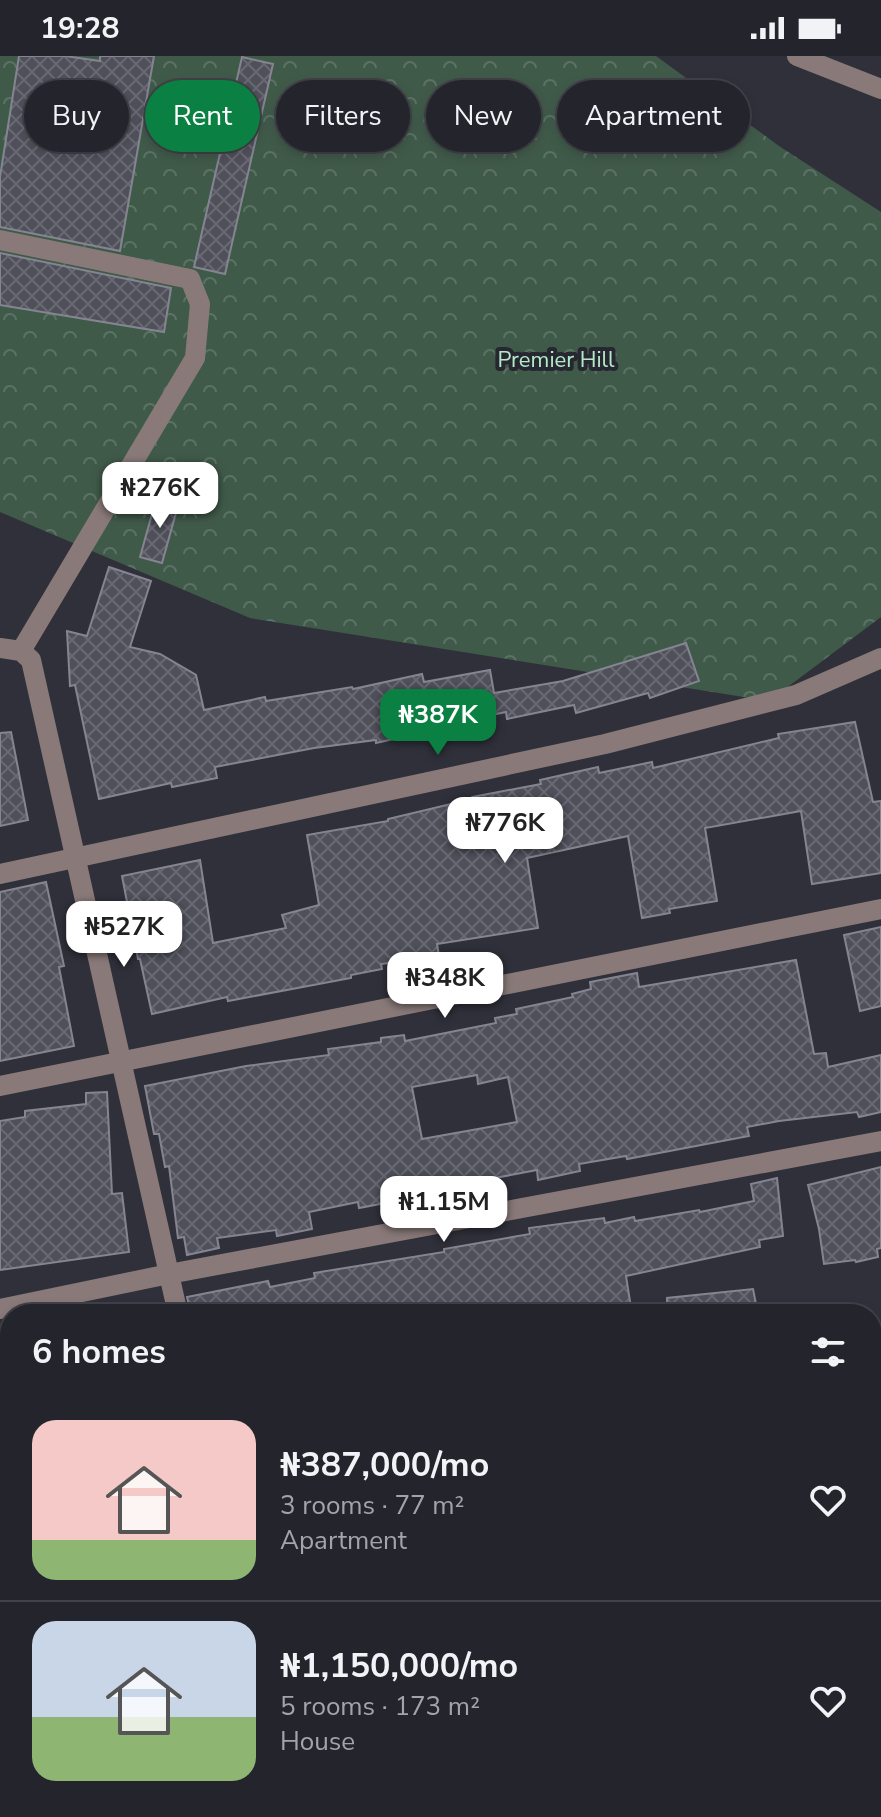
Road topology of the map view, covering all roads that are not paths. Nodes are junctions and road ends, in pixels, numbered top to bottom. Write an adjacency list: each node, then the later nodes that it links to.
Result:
1 (797, 56): 2 (street)
2 (881, 89)
3 (0, 240): 5 (street)
4 (0, 648): 5 (street)
5 (21, 651): 7 (street)
6 (881, 658): 7 (street)
7 (77, 858): 8 (street); 10 (street)
8 (0, 874)
9 (881, 909): 10 (street)
10 (123, 1062): 11 (street); 13 (street)
11 (0, 1086)
12 (881, 1141): 13 (street)
13 (169, 1274): 14 (street); 15 (street)
14 (24, 1304)
15 (176, 1304)

